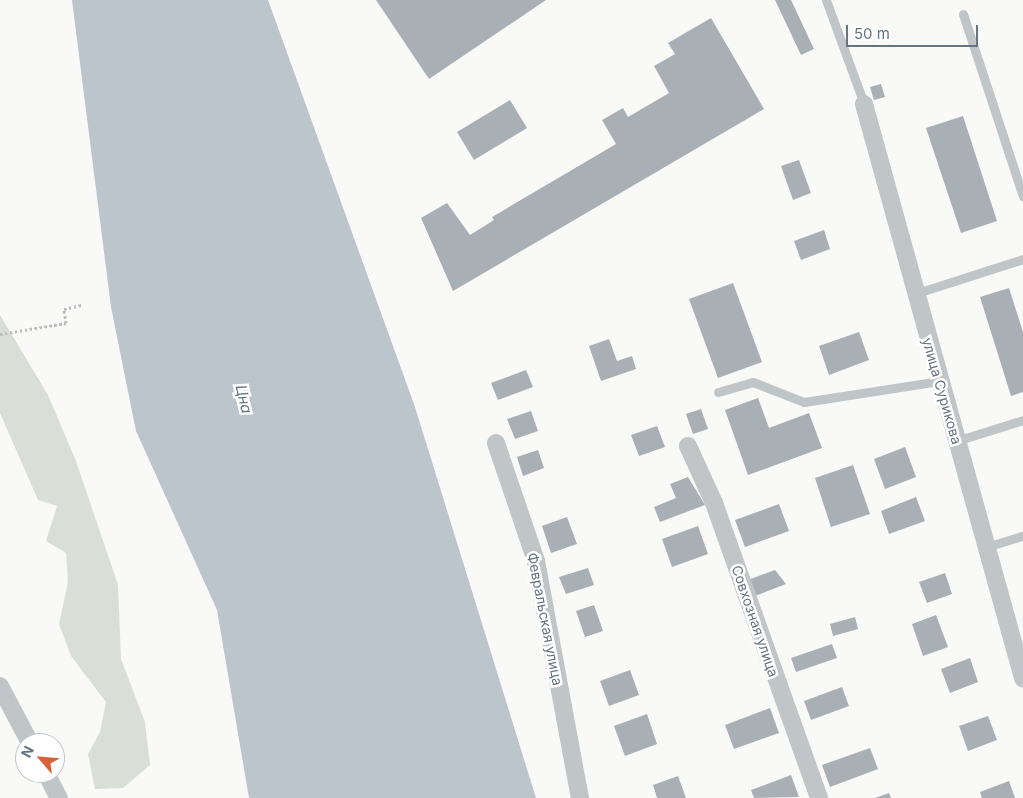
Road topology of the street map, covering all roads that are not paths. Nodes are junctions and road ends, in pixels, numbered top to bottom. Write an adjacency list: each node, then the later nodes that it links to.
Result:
1 (826, 0): 3 (lane)
2 (963, 14): 4 (lane)
3 (864, 104): 6 (street, улица Сурикова)
4 (1023, 196)
5 (1023, 259): 6 (lane)
6 (914, 294): 7 (street, улица Сурикова)
7 (940, 381): 8 (lane); 10 (street, улица Сурикова)
8 (718, 392)
9 (1023, 420): 10 (lane)
10 (956, 441): 14 (street, улица Сурикова)
11 (496, 443): 21 (street, Февральская улица)
12 (688, 446): 22 (street, Совхозная улица)
13 (1023, 536): 14 (lane)
14 (986, 547): 15 (street, улица Сурикова)
15 (1017, 634): 16 (street, улица Сурикова)
16 (1023, 678)
17 (0, 686): 18 (street)
18 (25, 733)
19 (51, 783): 20 (street)
20 (59, 798)
21 (580, 798)
22 (819, 798)

